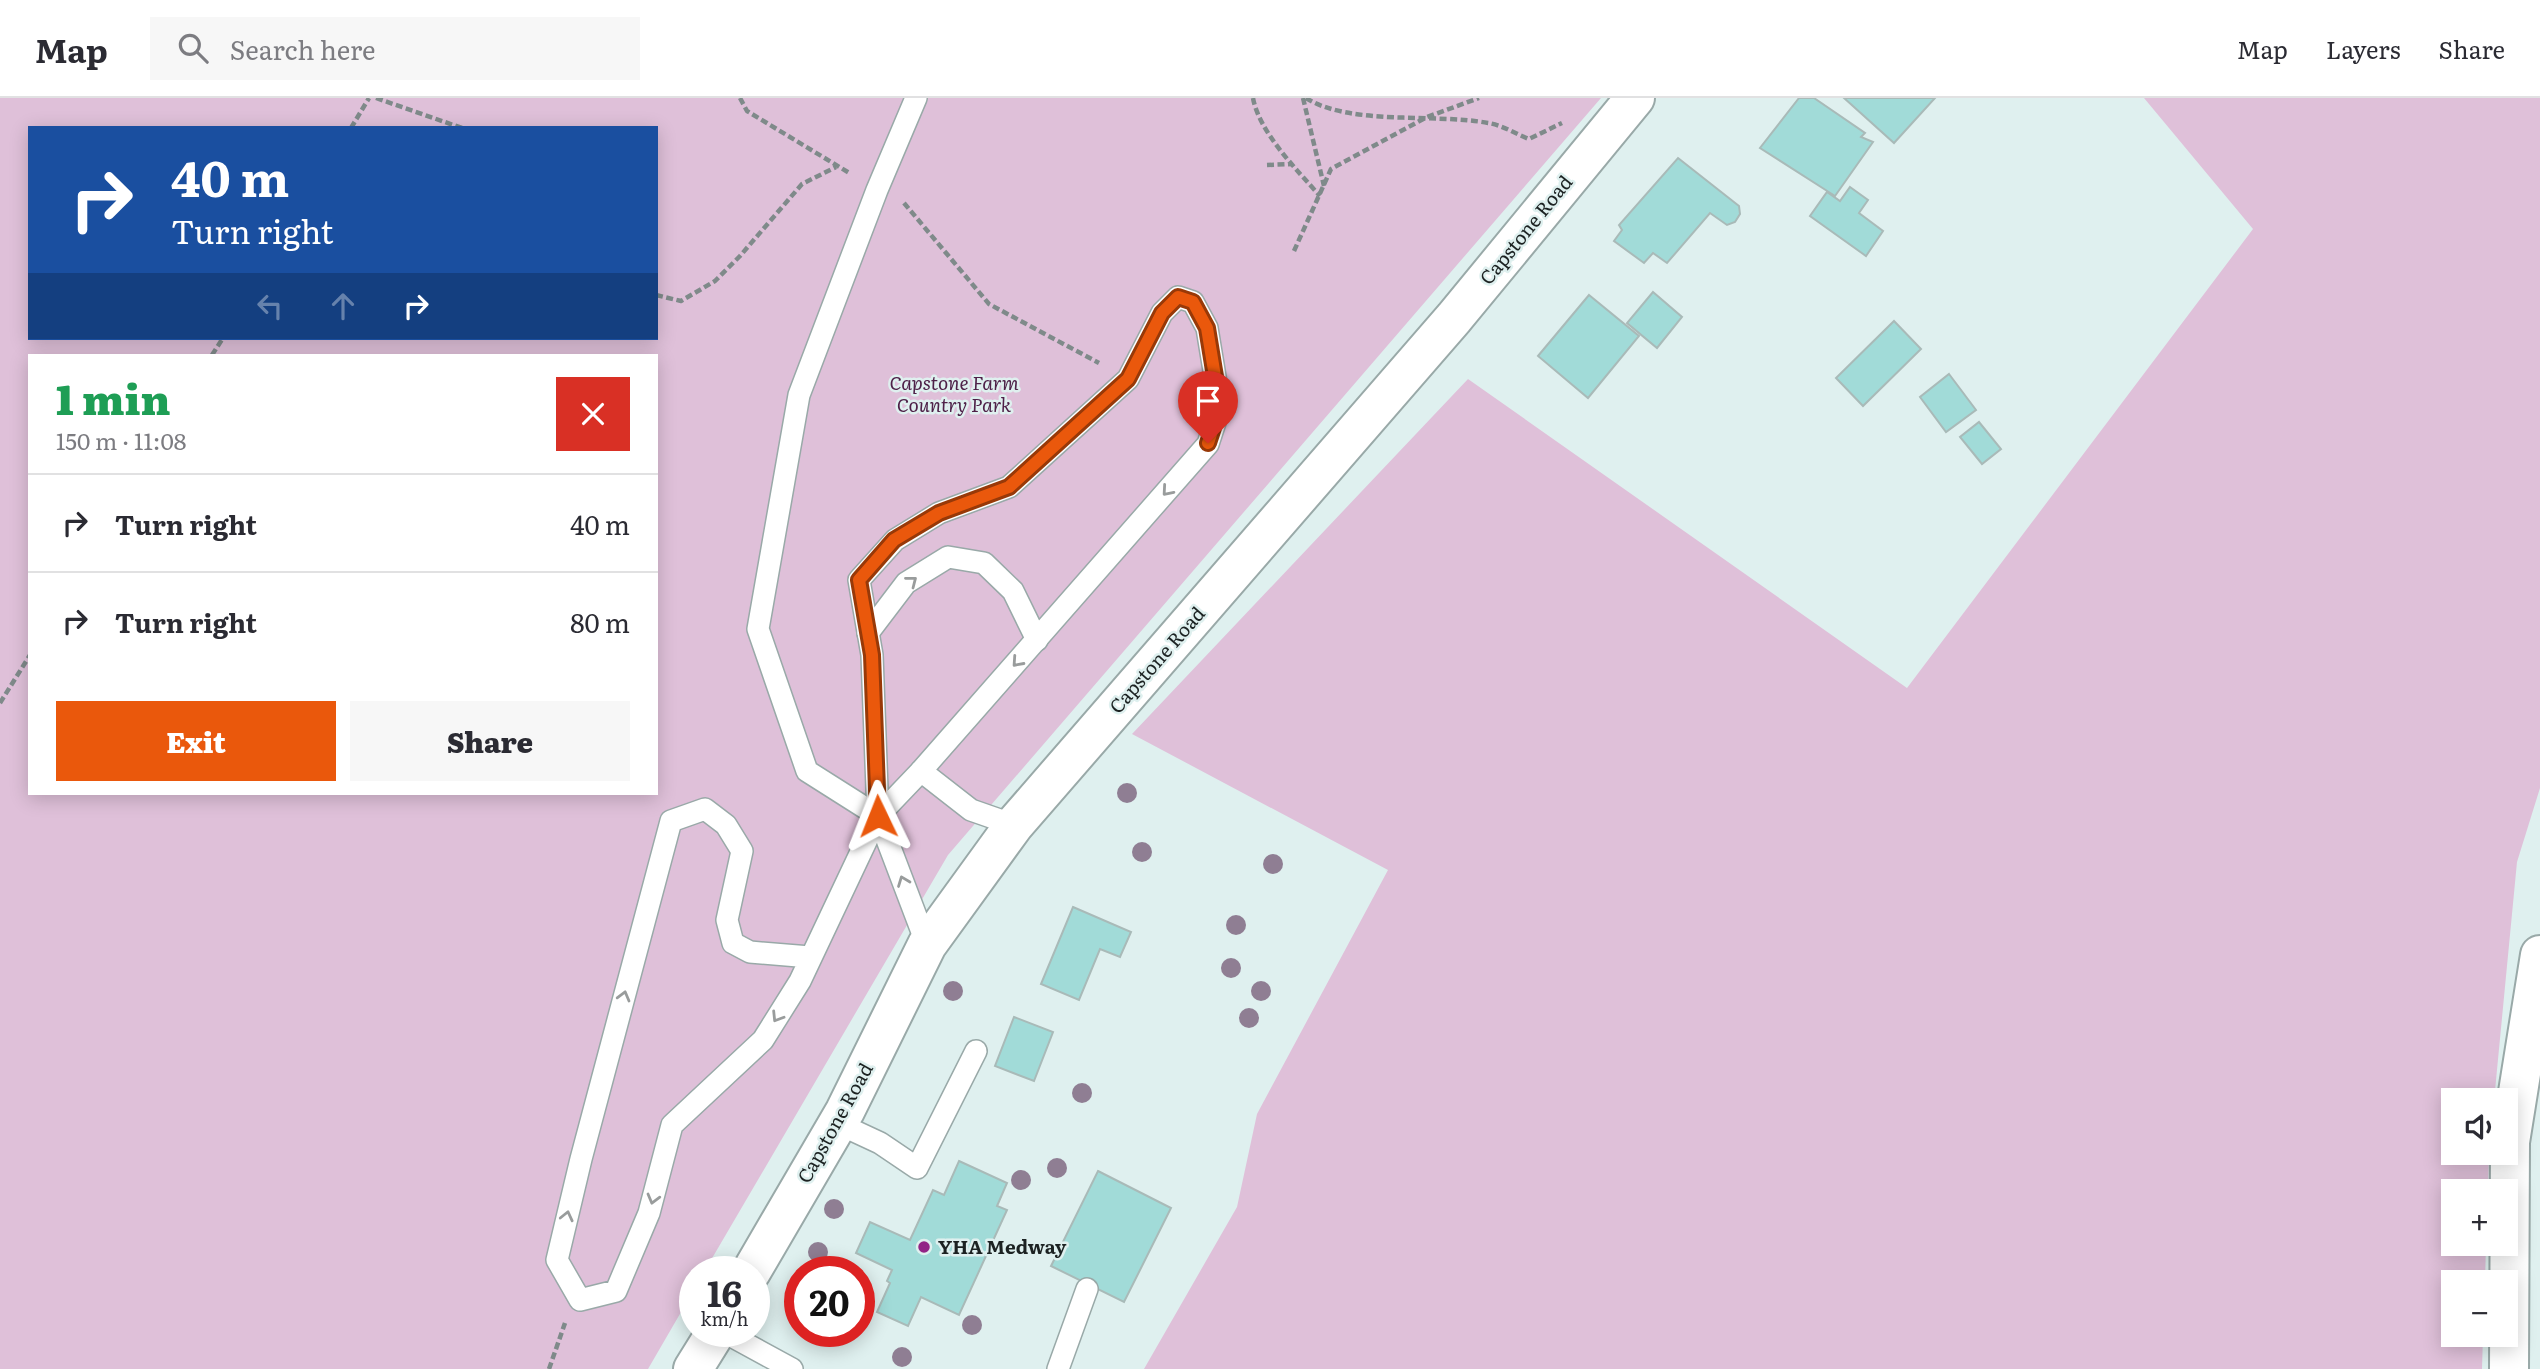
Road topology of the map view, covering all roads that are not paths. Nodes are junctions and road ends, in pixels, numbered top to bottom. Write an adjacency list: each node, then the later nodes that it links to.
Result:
1 (916, 98): 6 (lane)
2 (1635, 98): 7 (street, Capstone Road)
3 (868, 633): 4 (lane, one-way to 4); 4 (lane, one-way to 4); 6 (lane)
4 (1037, 640): 5 (lane, one-way to 5)
5 (921, 771): 6 (lane); 7 (lane)
6 (878, 816): 8 (lane, one-way to 6); 10 (lane)
7 (1014, 825): 8 (street, Capstone Road)
8 (927, 945): 12 (street, Capstone Road)
9 (2540, 955): 20 (street)
10 (810, 957): 10 (lane, one-way to 10)
11 (976, 1051): 12 (lane)
12 (837, 1123): 13 (street, Capstone Road)
13 (760, 1256)
14 (1087, 1289): 19 (lane)
15 (707, 1347): 17 (street)
16 (752, 1347): 18 (lane)
17 (693, 1369)
18 (792, 1369)
19 (1058, 1369)
20 (2508, 1369)

